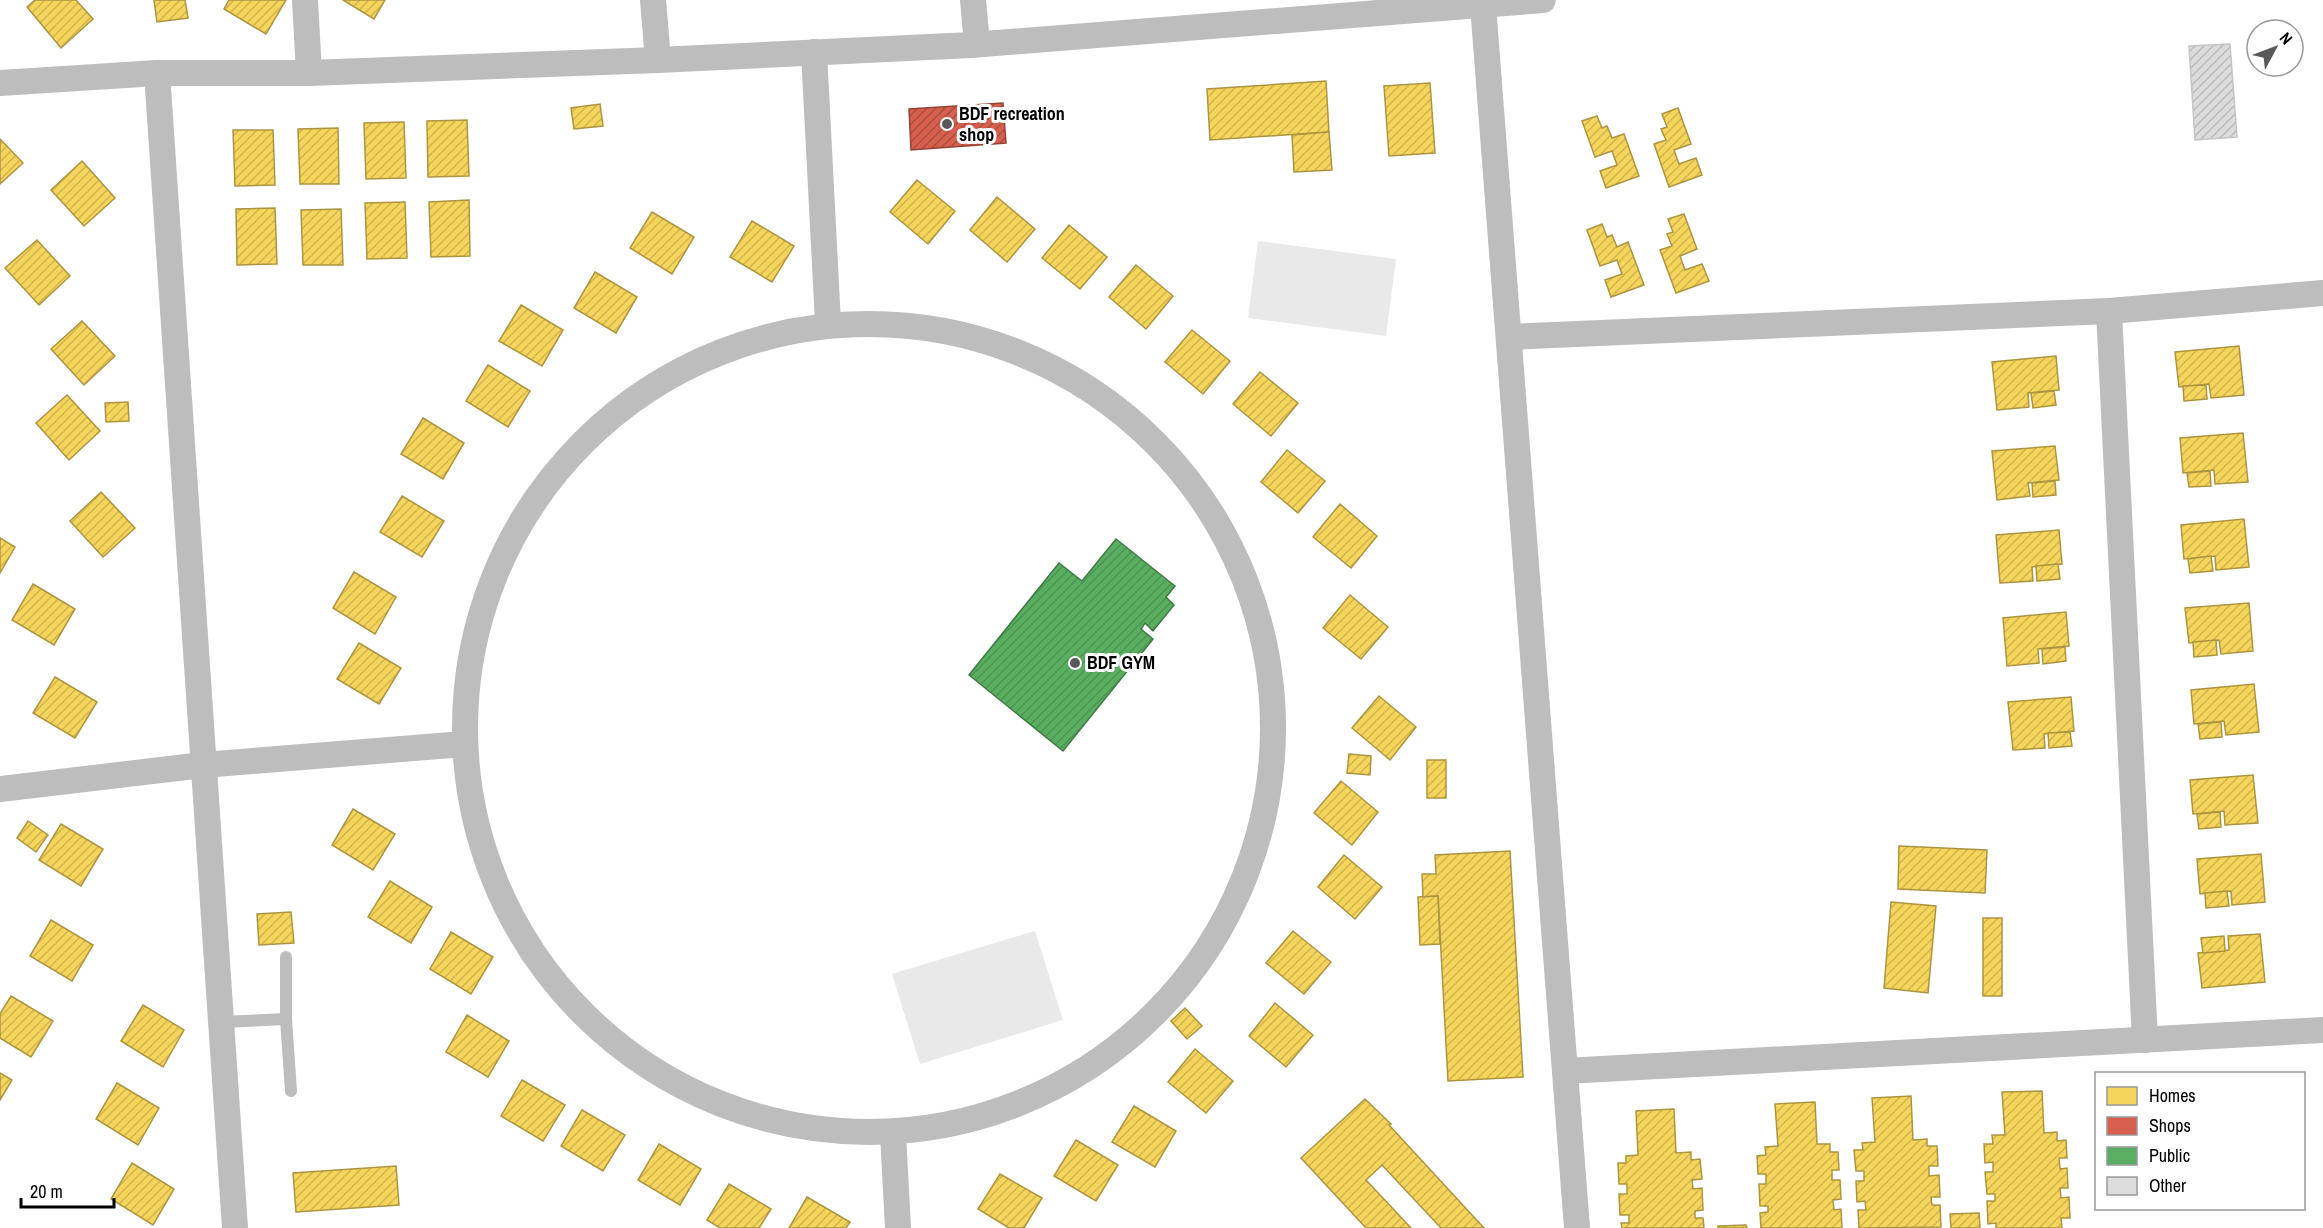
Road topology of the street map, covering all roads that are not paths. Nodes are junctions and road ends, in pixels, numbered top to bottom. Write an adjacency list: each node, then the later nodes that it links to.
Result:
1 (305, 0): 11 (street)
2 (653, 0): 9 (street)
3 (973, 0): 7 (street)
4 (1543, 0): 5 (street)
5 (1483, 5): 6 (street); 16 (street)
6 (1302, 9): 7 (street)
7 (977, 44): 8 (street)
8 (814, 52): 9 (street); 15 (street)
9 (658, 60): 11 (street)
10 (158, 73): 11 (street); 12 (street); 18 (street)
11 (309, 73)
12 (0, 83)
13 (2323, 293): 14 (street)
14 (2109, 311): 16 (street); 24 (street)
15 (828, 323): 17 (street); 27 (street)
16 (1509, 337): 25 (street)
17 (464, 744): 18 (street); 27 (street)
18 (203, 765): 19 (street); 22 (street)
19 (0, 789)
20 (286, 957): 21 (lane)
21 (286, 1019): 22 (lane); 26 (lane)
22 (221, 1022): 28 (street)
23 (2323, 1030): 24 (street)
24 (2145, 1040): 25 (street)
25 (1565, 1071): 30 (street)
26 (291, 1091)
27 (893, 1134): 29 (street)
28 (235, 1228)
29 (898, 1228)
30 (1577, 1228)

